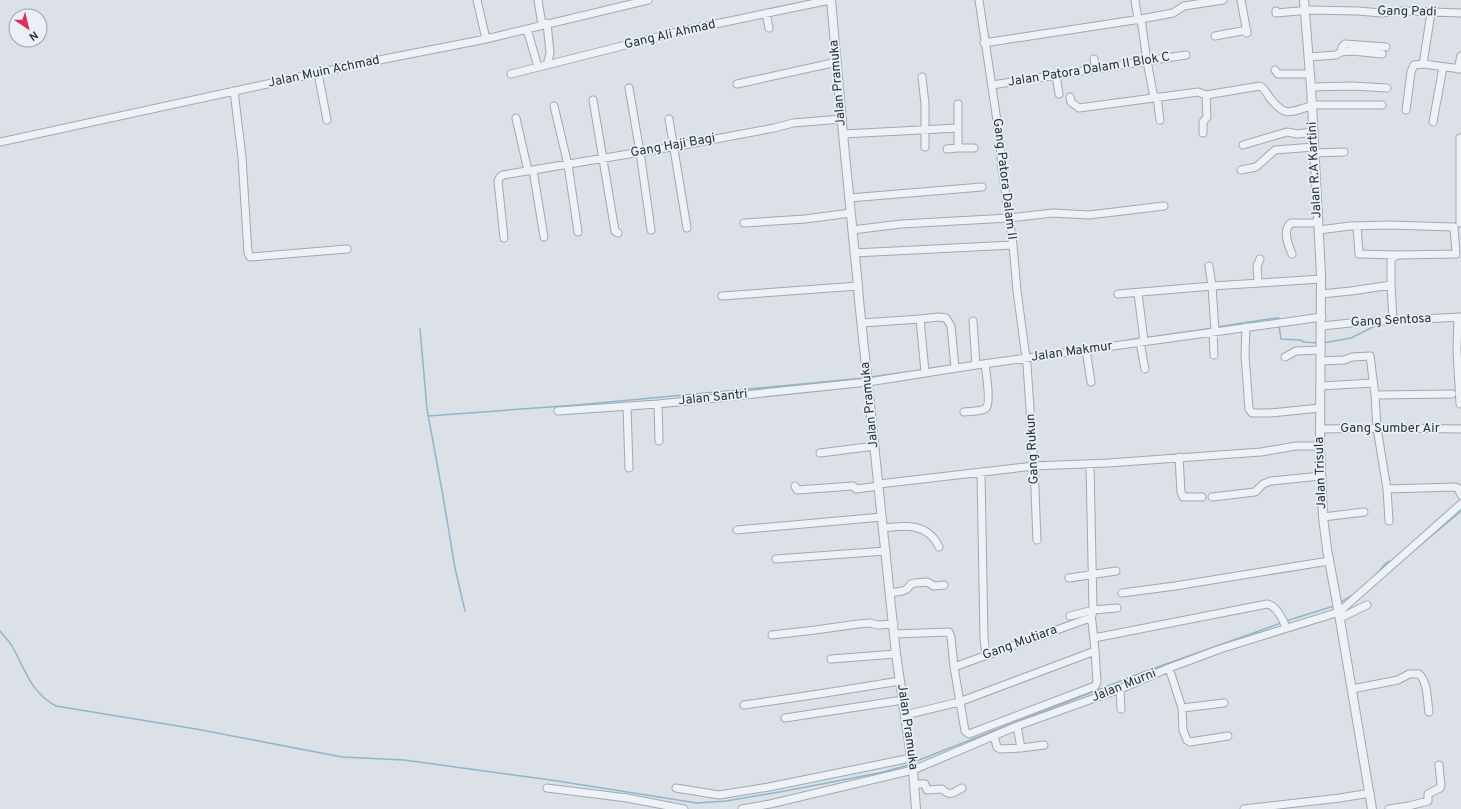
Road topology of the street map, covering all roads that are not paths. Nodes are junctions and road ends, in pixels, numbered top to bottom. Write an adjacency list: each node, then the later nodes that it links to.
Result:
1 (477, 0): 20 (street)
2 (538, 0): 16 (street)
3 (648, 0): 16 (street, Jalan Muin Achmad)
4 (831, 0): 14 (street, Gang Ali Ahmad); 28 (street, Jalan Pramuka)
5 (979, 0): 21 (street, Gang Patora Dalam II)
6 (1135, 0): 15 (street)
7 (1223, 0): 15 (street)
8 (1241, 0): 19 (street)
9 (1304, 0): 10 (street, Jalan R.A Kartini)
10 (1305, 10): 11 (street, Gang Padi); 12 (street, Gang Padi); 24 (street, Jalan R.A Kartini)
11 (1276, 11)
12 (1431, 13): 13 (street, Gang Padi); 29 (street)
13 (1461, 13)
14 (766, 14): 17 (street); 30 (street, Gang Ali Ahmad)
15 (1140, 20): 21 (street); 27 (street)
16 (545, 24): 18 (street, Jalan Muin Achmad); 30 (street)
17 (770, 28)
18 (527, 29): 20 (street, Jalan Muin Achmad); 31 (street)
19 (1215, 36)
20 (486, 38): 36 (street, Jalan Muin Achmad)
21 (984, 43): 42 (street, Gang Patora Dalam II)
22 (1384, 50): 24 (street)
23 (1186, 55): 27 (street, Jalan Patora Dalam II Blok C)
24 (1308, 56): 38 (street, Jalan R.A Kartini)
25 (1461, 56): 34 (street)
26 (1094, 59): 33 (street)
27 (1146, 61): 33 (street, Jalan Patora Dalam II Blok C); 50 (street)
28 (837, 62): 41 (street); 58 (street, Jalan Pramuka)
29 (1423, 64): 32 (street); 56 (street)
30 (547, 65): 31 (street, Gang Ali Ahmad)
31 (538, 67): 37 (street, Gang Ali Ahmad)
32 (1443, 67): 34 (street); 62 (street)
33 (1096, 69): 39 (street, Jalan Patora Dalam II Blok C)
34 (1460, 69)
35 (1275, 70): 38 (street)
36 (318, 73): 46 (street, Jalan Muin Achmad); 60 (street)
37 (511, 74)
38 (1310, 74): 43 (street, Jalan R.A Kartini)
39 (1056, 75): 42 (street, Jalan Patora Dalam II Blok C); 47 (street)
40 (922, 78): 64 (street)
41 (737, 84)
42 (992, 85): 88 (street, Gang Patora Dalam II)
43 (1311, 87): 45 (street); 53 (street, Jalan R.A Kartini)
44 (629, 88): 77 (street)
45 (1387, 88)
46 (234, 91): 69 (street, Jalan Muin Achmad); 101 (street)
47 (1059, 94)
48 (1203, 94): 50 (street); 53 (street); 66 (street)
49 (1070, 97): 50 (street)
50 (1155, 97): 61 (street)
51 (593, 100): 79 (street)
52 (958, 104): 63 (street)
53 (1311, 105): 54 (street); 65 (street, Jalan R.A Kartini)
54 (1382, 105)
55 (554, 106): 80 (street)
56 (1406, 110)
57 (516, 118): 82 (street)
58 (842, 118): 67 (street, Jalan Pramuka); 71 (street, Gang Haji Bagi)
59 (669, 119): 71 (street)
60 (327, 120)
61 (1160, 120)
62 (1433, 122)
63 (958, 128): 64 (street); 73 (street)
64 (925, 130): 67 (street); 72 (street)
65 (1313, 132): 70 (street); 76 (street, Jalan R.A Kartini)
66 (1203, 133)
67 (843, 134): 85 (street, Jalan Pramuka)
68 (1460, 138): 83 (street)
69 (0, 142)
70 (1243, 145)
71 (674, 146): 77 (street, Gang Haji Bagi); 93 (street)
72 (925, 147)
73 (958, 148): 74 (street); 75 (street)
74 (974, 148)
75 (947, 149)
76 (1314, 150): 78 (street); 81 (street); 91 (street, Jalan R.A Kartini)
77 (640, 152): 79 (street, Gang Haji Bagi); 94 (street)
78 (1344, 152)
79 (604, 158): 80 (street, Gang Haji Bagi); 97 (street)
80 (568, 165): 82 (street, Gang Haji Bagi); 96 (street)
81 (1246, 170)
82 (531, 171): 98 (street, Gang Haji Bagi); 99 (street)
83 (1461, 182): 90 (street)
84 (982, 188): 85 (street)
85 (849, 198): 87 (street, Jalan Pramuka)
86 (1164, 206): 88 (street)
87 (851, 213): 89 (street); 95 (street, Jalan Pramuka)
88 (1009, 218): 95 (street); 100 (street, Gang Patora Dalam II)
89 (744, 223)
90 (1460, 223)
91 (1318, 226): 92 (street); 103 (street); 107 (street, Jalan R.A Kartini)
92 (1357, 226): 104 (street); 104 (street)
93 (687, 228)
94 (651, 230)
95 (852, 230): 102 (street, Jalan Pramuka)
96 (578, 232)
97 (618, 233)
98 (504, 238)
99 (544, 238)
100 (1013, 245): 102 (street); 127 (street, Gang Patora Dalam II)
101 (347, 249)
102 (854, 253): 110 (street, Jalan Pramuka)
103 (1292, 254)
104 (1397, 255): 109 (street)
105 (1260, 259): 108 (street)
106 (1209, 266): 111 (street)
107 (1321, 279): 108 (street); 114 (street, Jalan R.A Kartini)
108 (1258, 282): 111 (street)
109 (1391, 285): 114 (street); 119 (street)
110 (858, 286): 115 (street); 121 (street, Jalan Pramuka)
111 (1212, 286): 112 (street); 123 (street)
112 (1138, 293): 113 (street); 124 (street)
113 (1118, 294)
114 (1321, 294): 120 (street, Jalan R.A Kartini)
115 (722, 296)
116 (1459, 318): 119 (street, Gang Sentosa); 143 (street)
117 (920, 319): 121 (street); 133 (street); 135 (street)
118 (973, 321): 131 (street)
119 (1393, 321): 120 (street, Gang Sentosa)
120 (1322, 322): 122 (street, Jalan Makmur); 125 (street, Jalan R.A Kartini)
121 (862, 323): 136 (street, Jalan Pramuka)
122 (1246, 327): 123 (street, Jalan Makmur); 145 (street)
123 (1214, 329): 124 (street, Jalan Makmur); 128 (street)
124 (1143, 339): 126 (street, Jalan Makmur); 134 (street)
125 (1321, 345): 129 (street); 130 (street, Jalan Trisula)
126 (1086, 350): 127 (street, Jalan Makmur); 137 (street)
127 (1026, 355): 132 (street, Jalan Makmur); 157 (street, Gang Rukun)
128 (1214, 355)
129 (1285, 357)
130 (1320, 361): 138 (street); 139 (street, Jalan Trisula)
131 (976, 363): 132 (street, Jalan Makmur); 133 (street, Jalan Makmur)
132 (985, 364): 147 (street)
133 (955, 366): 135 (street, Jalan Makmur)
134 (1145, 369)
135 (925, 370): 136 (street, Jalan Makmur)
136 (868, 382): 142 (street, Jalan Santri); 152 (street, Jalan Pramuka)
137 (1091, 382)
138 (1374, 383): 139 (street); 141 (street)
139 (1320, 386): 145 (street, Jalan Trisula)
140 (1452, 394): 141 (street)
141 (1375, 395): 148 (street)
142 (658, 404): 144 (street, Jalan Santri); 151 (street)
143 (1460, 404)
144 (627, 406): 146 (street, Jalan Santri); 158 (street)
145 (1320, 408): 150 (street, Jalan Trisula)
146 (558, 411)
147 (964, 412)
148 (1377, 428): 149 (street, Gang Sumber Air); 150 (street, Gang Sumber Air); 163 (street)
149 (1461, 428)
150 (1320, 429): 153 (street, Jalan Trisula)
151 (659, 441)
152 (875, 446): 154 (street); 161 (street, Jalan Pramuka)
153 (1320, 446): 155 (street); 160 (street, Jalan Trisula)
154 (820, 453)
155 (1179, 458): 156 (street); 165 (street)
156 (1090, 464): 157 (street); 180 (street)
157 (1034, 466): 159 (street); 174 (street, Gang Rukun)
158 (629, 468)
159 (981, 472): 161 (street); 198 (street)
160 (1321, 476): 166 (street); 170 (street, Jalan Trisula)
161 (879, 485): 162 (street); 169 (street, Jalan Pramuka)
162 (795, 486)
163 (1388, 489): 164 (street); 171 (street)
164 (1461, 495)
165 (1202, 497)
166 (1212, 497)
167 (1461, 504): 187 (street)
168 (1364, 512): 170 (street)
169 (882, 517): 172 (street, Jalan Pramuka); 173 (street)
170 (1323, 517): 178 (street, Jalan Trisula)
171 (1389, 521)
172 (884, 528): 175 (street); 176 (street, Jalan Pramuka)
173 (737, 530)
174 (1037, 540)
175 (939, 547)
176 (886, 551): 177 (street); 183 (street, Jalan Pramuka)
177 (776, 559)
178 (1329, 561): 184 (street); 187 (street, Jalan Trisula)
179 (1116, 571): 180 (street)
180 (1092, 574): 181 (street); 188 (street)
181 (1069, 578)
182 (944, 585): 183 (street)
183 (890, 593): 191 (street, Jalan Pramuka)
184 (1122, 593)
185 (1367, 605): 187 (street, Jalan Murni)
186 (1117, 608): 188 (street)
187 (1338, 609): 192 (street, Jalan Murni); 204 (street, Jalan Trisula)
188 (1094, 610): 189 (street); 190 (street)
189 (1070, 616)
190 (1091, 620): 195 (street); 198 (street, Gang Mutiara)
191 (894, 624): 193 (street, Jalan Pramuka); 194 (street)
192 (1285, 624): 195 (street); 201 (street, Jalan Murni)
193 (894, 634): 197 (street, Jalan Pramuka); 200 (street)
194 (772, 635)
195 (1094, 638): 196 (street)
196 (1095, 651): 205 (street); 207 (street)
197 (896, 654): 199 (street); 202 (street, Jalan Pramuka)
198 (986, 655): 200 (street, Gang Mutiara)
199 (831, 659)
200 (954, 667): 207 (street)
201 (1169, 668): 203 (street, Jalan Murni); 211 (street)
202 (900, 681): 206 (street, Jalan Pramuka); 209 (street)
203 (1120, 689): 205 (street, Jalan Murni); 210 (street)
204 (1352, 689): 212 (street); 227 (street, Jalan Trisula)
205 (1097, 691): 207 (street); 215 (street, Jalan Murni)
206 (903, 700): 213 (street, Jalan Pramuka); 214 (street)
207 (959, 702): 213 (street)
208 (1224, 703): 211 (street)
209 (744, 705)
210 (1121, 708)
211 (1182, 708): 217 (street)
212 (1429, 712)
213 (905, 715): 220 (street, Jalan Pramuka)
214 (785, 718)
215 (1017, 726): 216 (street, Jalan Murni); 219 (street)
216 (994, 736): 219 (street); 222 (street, Jalan Murni)
217 (1228, 736)
218 (1044, 746): 219 (street)
219 (1021, 748)
220 (911, 758): 222 (street, Jalan Pramuka); 225 (street)
221 (1439, 766): 234 (street)
222 (913, 770): 223 (street, Jalan Pramuka); 228 (street, Jalan Murni)
223 (914, 784): 226 (street); 231 (street, Jalan Pramuka)
224 (547, 788): 229 (street)
225 (676, 788)
226 (962, 788)
227 (1370, 793): 232 (street); 233 (street, Jalan Trisula)
228 (766, 807): 230 (street, Jalan Murni)
229 (684, 809)
230 (742, 809)
231 (916, 809)
232 (1244, 809)
233 (1372, 809)
234 (1389, 809)

